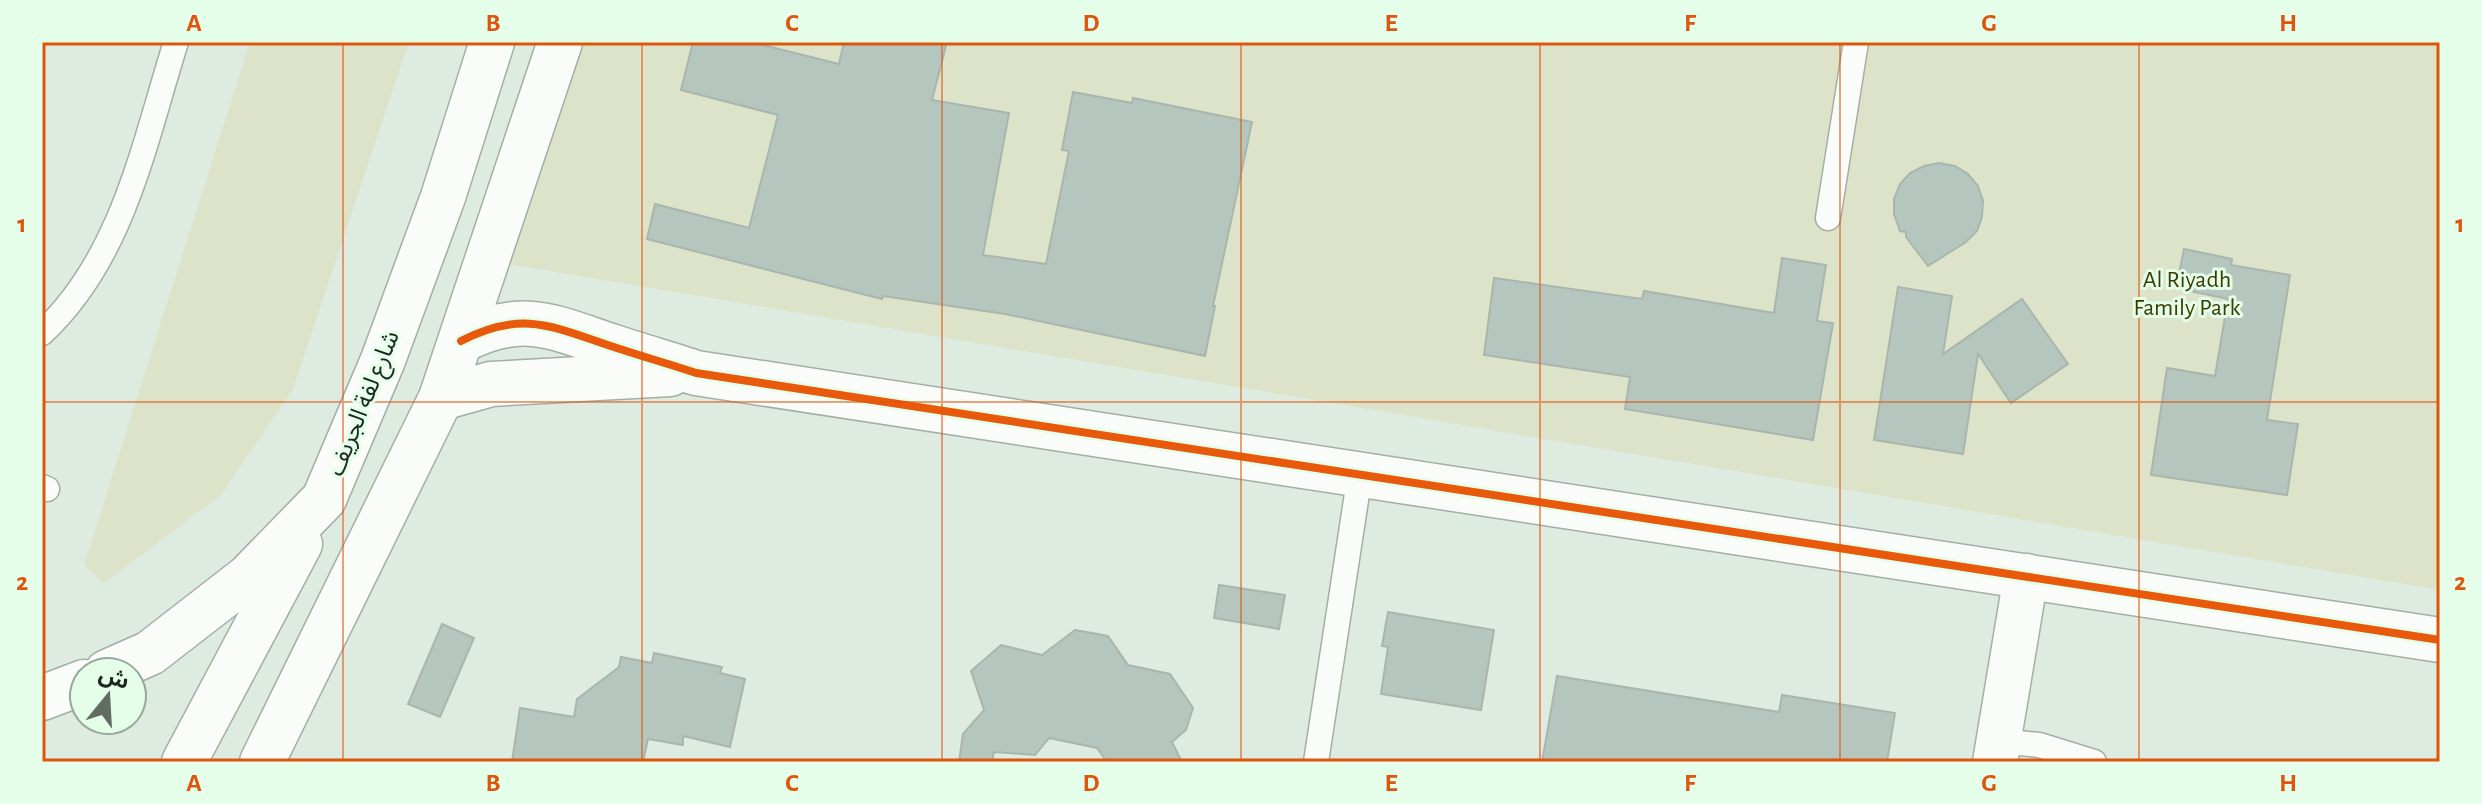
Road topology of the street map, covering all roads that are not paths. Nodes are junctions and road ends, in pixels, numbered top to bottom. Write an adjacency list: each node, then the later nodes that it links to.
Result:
1 (176, 42): 6 (lane)
2 (492, 42): 11 (street, شارع لفة الجريف)
3 (560, 42): 7 (street)
4 (1856, 42): 5 (lane)
5 (1828, 218)
6 (42, 333)
7 (461, 341): 8 (street); 9 (street)
8 (696, 373): 9 (street); 10 (street)
9 (441, 398): 19 (street)
10 (1360, 474): 12 (street); 20 (lane)
11 (324, 499): 14 (street, شارع لفة الجريف); 18 (street)
12 (2026, 576): 13 (street); 17 (street)
13 (2440, 640)
14 (143, 656)
15 (68, 688): 16 (street)
16 (42, 698)
17 (1996, 751): 21 (lane)
18 (184, 762)
19 (262, 762)
20 (1316, 762)
21 (2094, 762)

